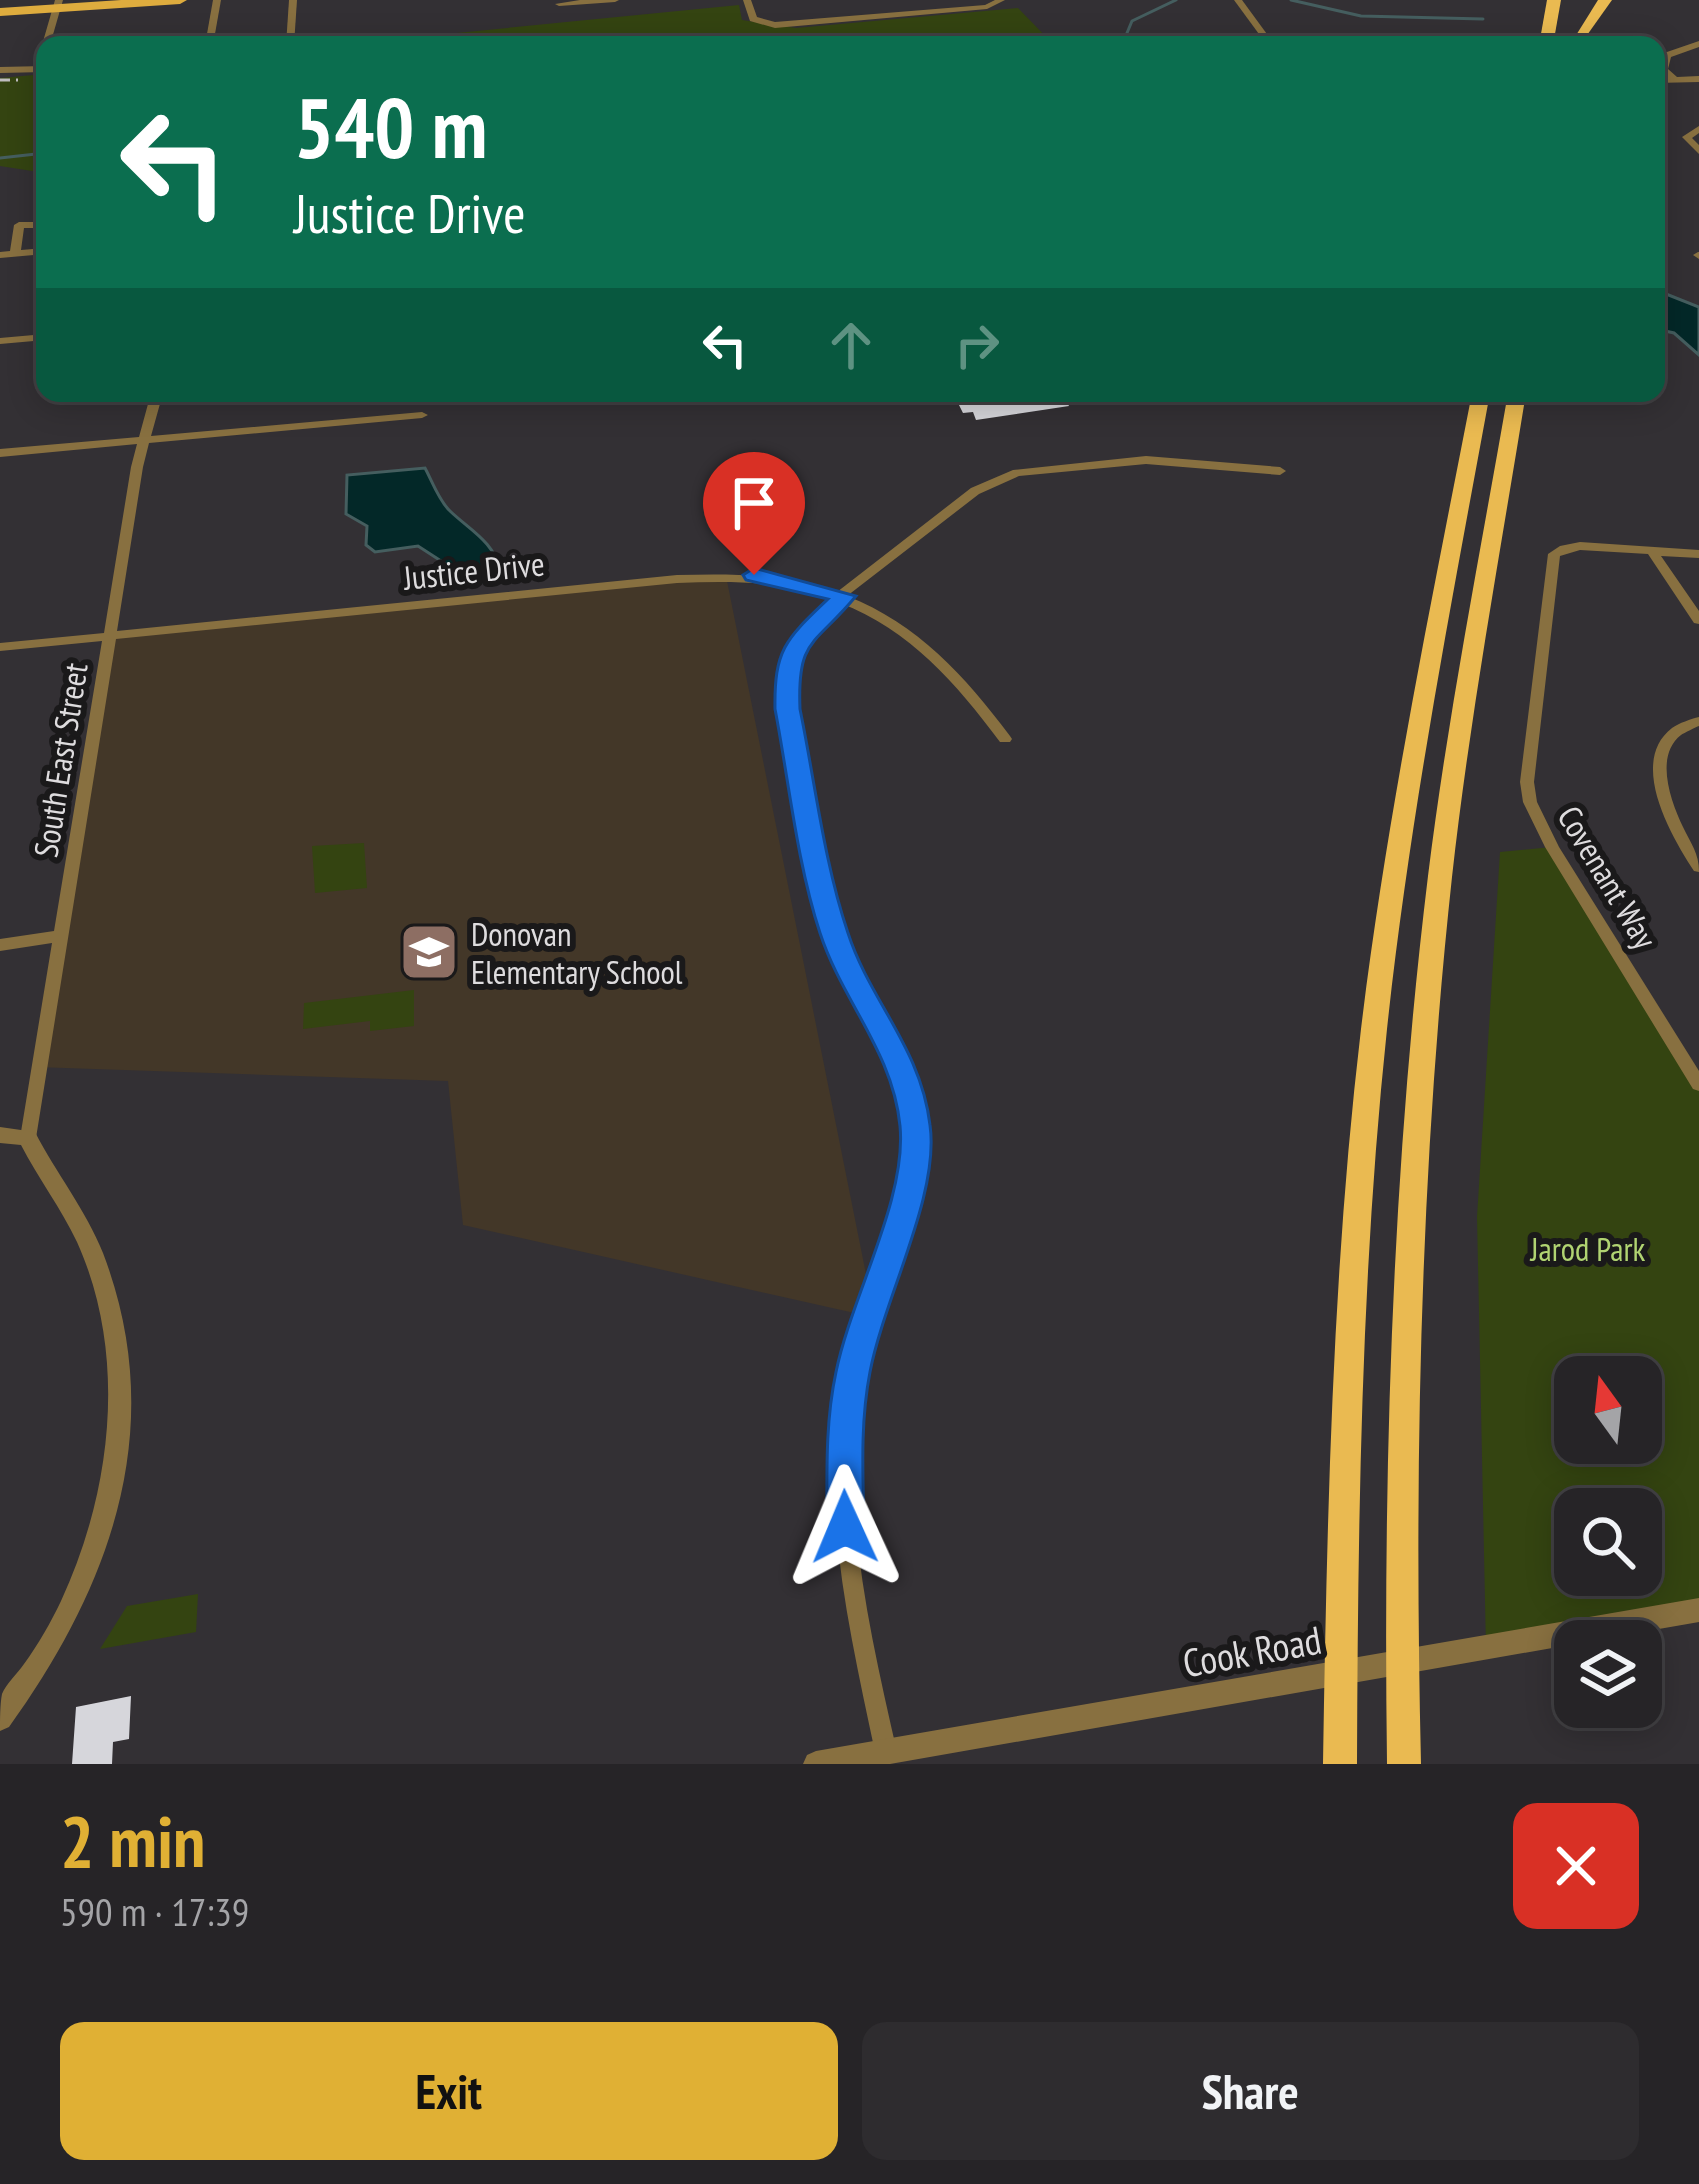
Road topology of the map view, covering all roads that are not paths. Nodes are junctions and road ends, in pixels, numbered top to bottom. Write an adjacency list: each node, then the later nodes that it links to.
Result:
1 (180, 0): 13 (main road)
2 (217, 0): 17 (street)
3 (293, 0): 18 (street)
4 (615, 0): 12 (street)
5 (747, 0): 6 (street)
6 (1001, 0)
7 (1238, 0): 19 (street)
8 (1536, 0): 20 (highway)
9 (1555, 0): 21 (highway)
10 (1580, 0): 22 (highway)
11 (1605, 0): 23 (highway)
12 (558, 2): 15 (street)
13 (58, 4): 14 (main road); 16 (street)
14 (0, 12)
15 (561, 17)
16 (49, 36)
17 (211, 36)
18 (291, 36)
19 (1264, 36)
20 (1535, 36)
21 (1548, 36)
22 (1576, 36)
23 (1580, 36)
24 (1699, 44): 25 (street)
25 (1665, 64)
26 (36, 69): 27 (street)
27 (0, 70)
28 (1665, 70): 31 (street)
29 (1699, 79): 31 (street)
30 (1665, 80): 31 (street)
31 (1675, 80)
32 (1699, 129): 33 (street)
33 (1699, 151)
34 (36, 225): 36 (street)
35 (36, 252): 36 (street)
36 (15, 254): 37 (street)
37 (0, 255)
38 (36, 338): 39 (street)
39 (0, 340)
40 (156, 402): 44 (street, South East Street)
41 (1479, 402): 63 (highway)
42 (1515, 402): 62 (highway)
43 (422, 415): 44 (street)
44 (146, 440): 45 (street); 51 (street, South East Street)
45 (0, 453)
46 (1280, 471): 49 (street)
47 (1699, 554): 48 (street)
48 (1654, 555): 50 (street); 58 (street, Covenant Way)
49 (844, 596): 51 (street, Justice Drive); 54 (street, Justice Drive); 65 (street)
50 (1699, 620)
51 (108, 637): 52 (street, Justice Drive); 56 (street, South East Street)
52 (0, 647)
53 (1699, 721): 55 (street)
54 (1005, 739)
55 (1699, 867)
56 (58, 936): 57 (street); 60 (street, South East Street)
57 (0, 945)
58 (1699, 1085)
59 (0, 1135): 60 (street)
60 (28, 1138): 64 (street)
61 (1699, 1610): 62 (street, Cook Road)
62 (1402, 1664): 63 (street, Cook Road); 68 (highway)
63 (1341, 1676): 65 (street, Cook Road); 67 (highway)
64 (0, 1718)
65 (886, 1752): 66 (street, Cook Road)
66 (817, 1764)
67 (1340, 1764)
68 (1404, 1764)

